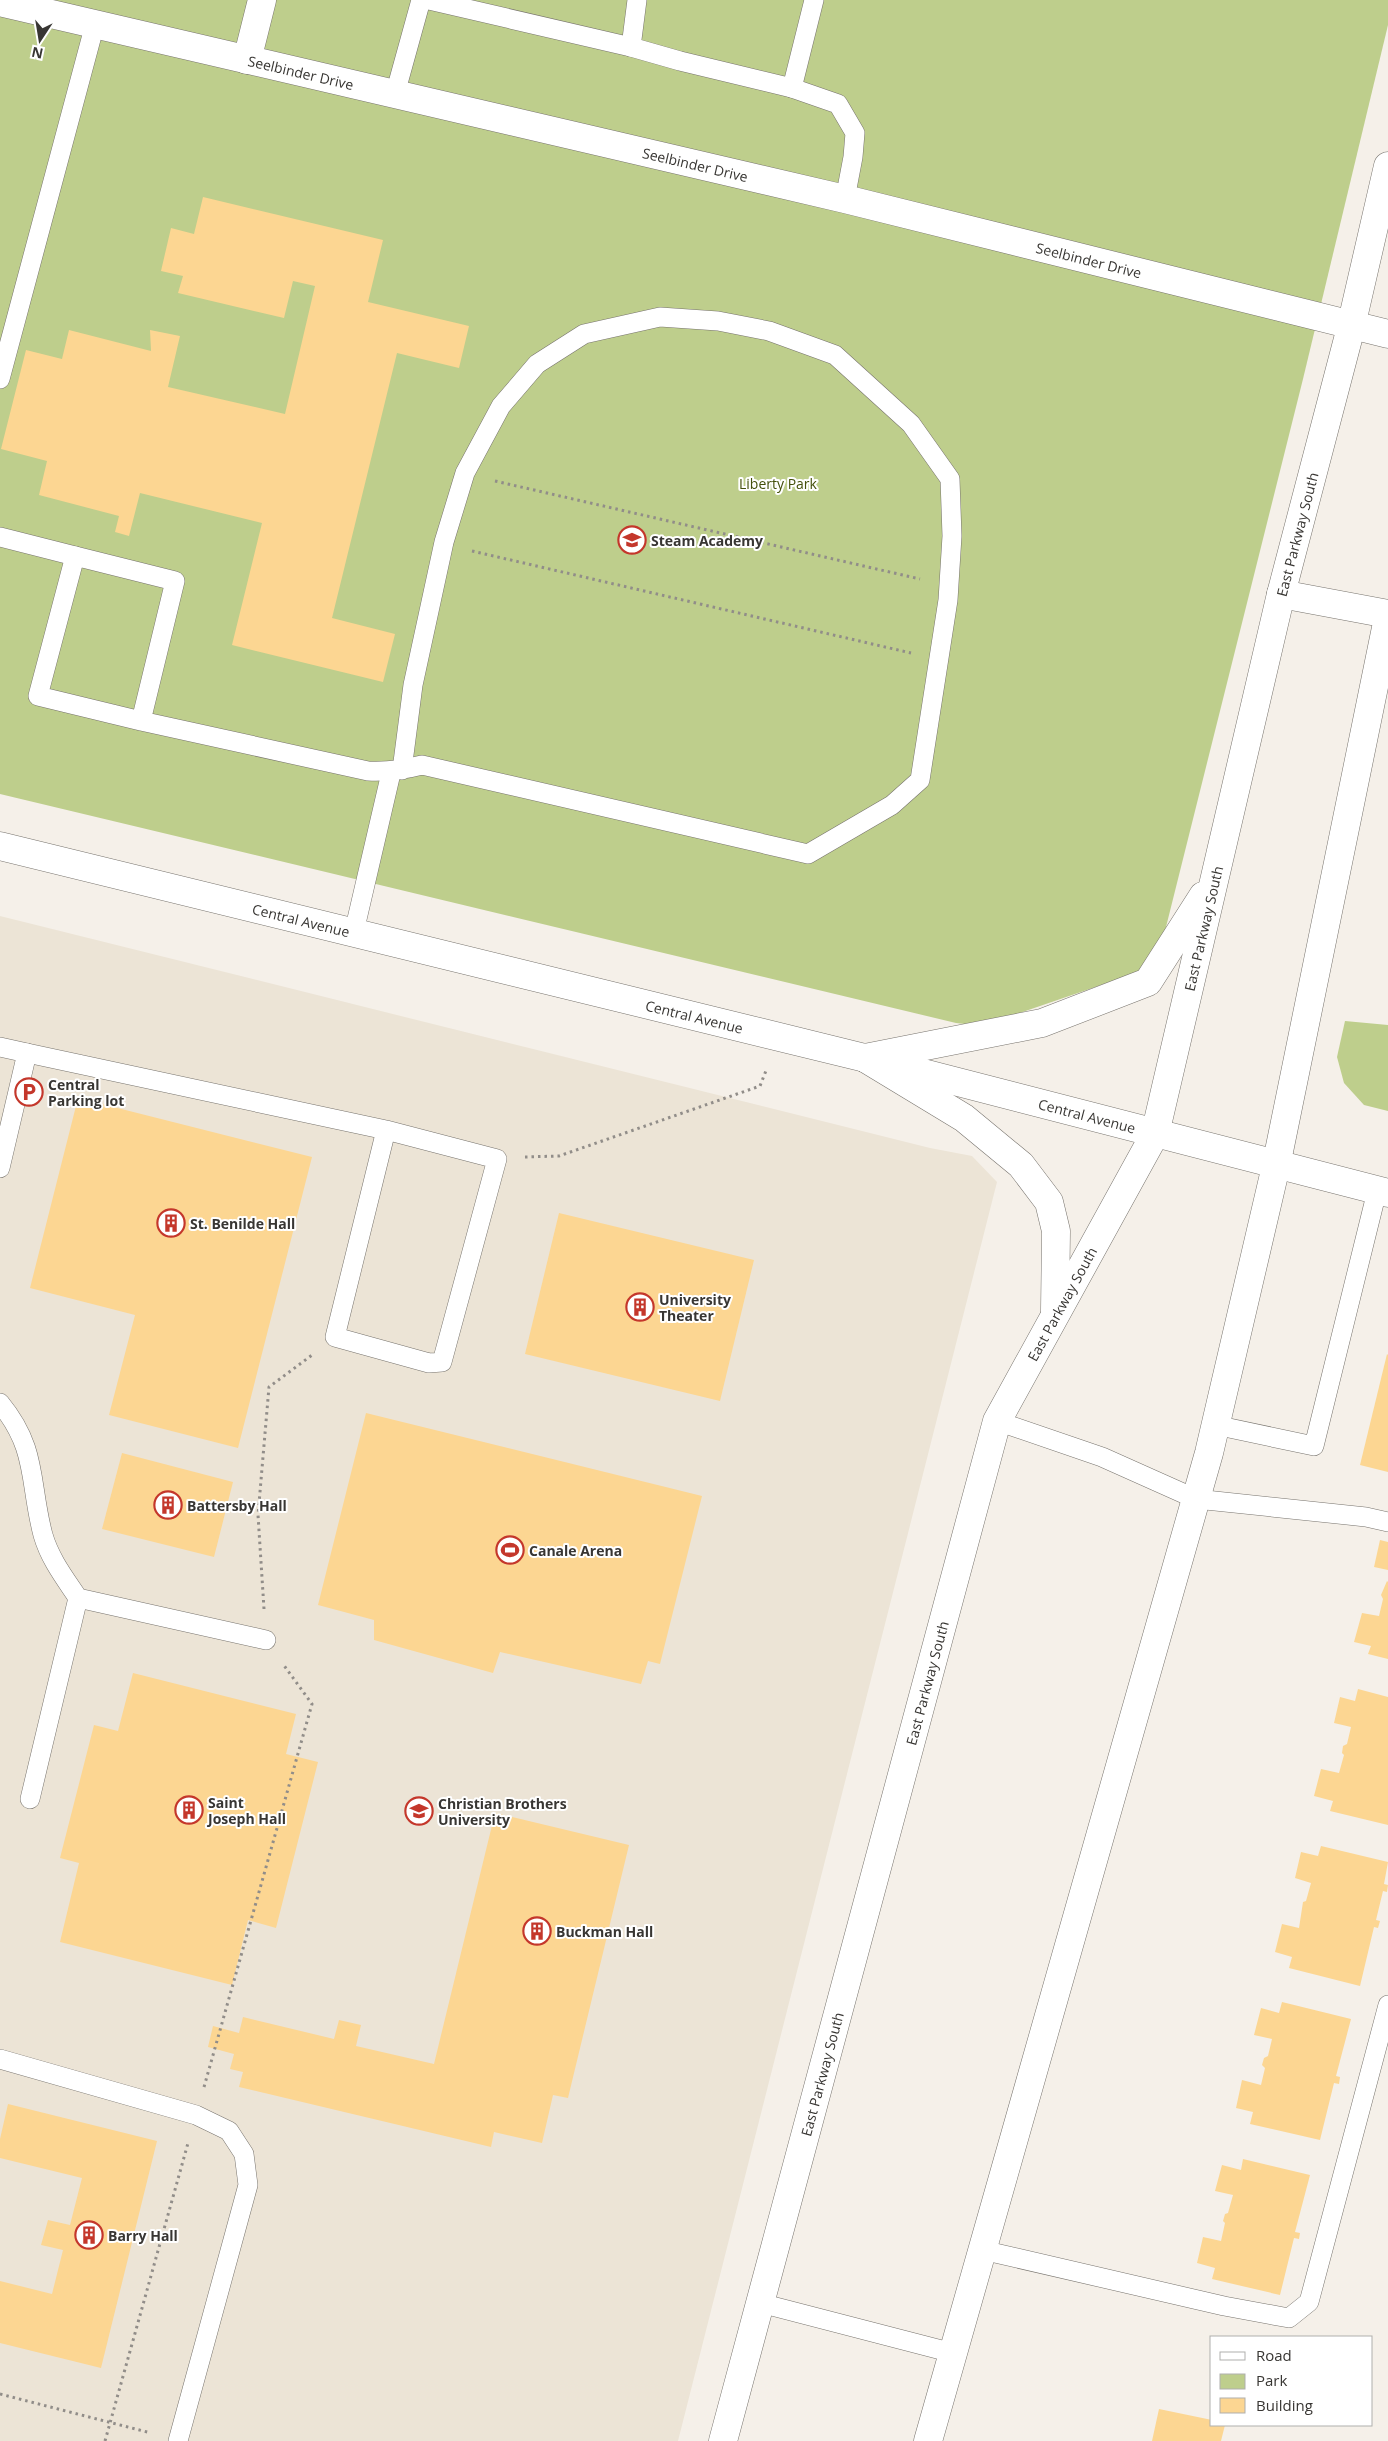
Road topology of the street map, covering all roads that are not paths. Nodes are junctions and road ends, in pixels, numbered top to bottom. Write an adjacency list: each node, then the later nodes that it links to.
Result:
1 (262, 0): 9 (main road)
2 (421, 0): 11 (lane)
3 (429, 0): 8 (lane)
4 (637, 0): 8 (lane)
5 (814, 0): 10 (lane)
6 (0, 2): 7 (main road, Seelbinder Drive)
7 (95, 24): 9 (main road, Seelbinder Drive); 16 (lane)
8 (631, 47): 10 (lane)
9 (247, 60): 11 (main road, Seelbinder Drive)
10 (792, 88): 13 (lane)
11 (396, 94): 13 (main road, Seelbinder Drive)
12 (1388, 166): 14 (main road, East Parkway South)
13 (845, 199): 14 (main road, Seelbinder Drive)
14 (1351, 326): 15 (main road, Seelbinder Drive); 19 (main road, East Parkway South)
15 (1388, 334)
16 (0, 379)
17 (0, 537): 18 (lane)
18 (75, 556): 22 (lane); 22 (lane)
19 (1281, 594): 20 (main road); 25 (main road, East Parkway South)
20 (1388, 614)
21 (1388, 618): 33 (main road)
22 (141, 721): 23 (lane)
23 (397, 771): 23 (lane); 26 (lane)
24 (0, 846): 26 (main road, Central Avenue)
25 (1215, 878): 29 (main road); 31 (main road, East Parkway South)
26 (354, 932): 29 (main road, Central Avenue)
27 (0, 1047): 28 (lane)
28 (28, 1053): 30 (lane); 32 (lane)
29 (865, 1058): 31 (main road, Central Avenue); 35 (main road)
30 (386, 1130): 30 (lane)
31 (1155, 1134): 33 (main road, Central Avenue); 35 (main road, East Parkway South)
32 (1, 1159)
33 (1276, 1166): 34 (main road, Central Avenue); 38 (main road)
34 (1382, 1192): 38 (lane)
35 (1055, 1316): 37 (main road, East Parkway South)
36 (0, 1403): 41 (lane)
37 (997, 1421): 39 (lane); 47 (main road, East Parkway South)
38 (1216, 1425): 39 (main road)
39 (1196, 1499): 40 (lane); 46 (main road)
40 (1388, 1522)
41 (78, 1598): 42 (lane); 43 (lane)
42 (266, 1640)
43 (30, 1799)
44 (1388, 2005): 46 (lane)
45 (0, 2059): 49 (lane)
46 (982, 2250): 48 (main road)
47 (760, 2303): 48 (lane); 50 (main road, East Parkway South)
48 (953, 2353): 51 (main road)
49 (180, 2441)
50 (723, 2441)
51 (928, 2441)

